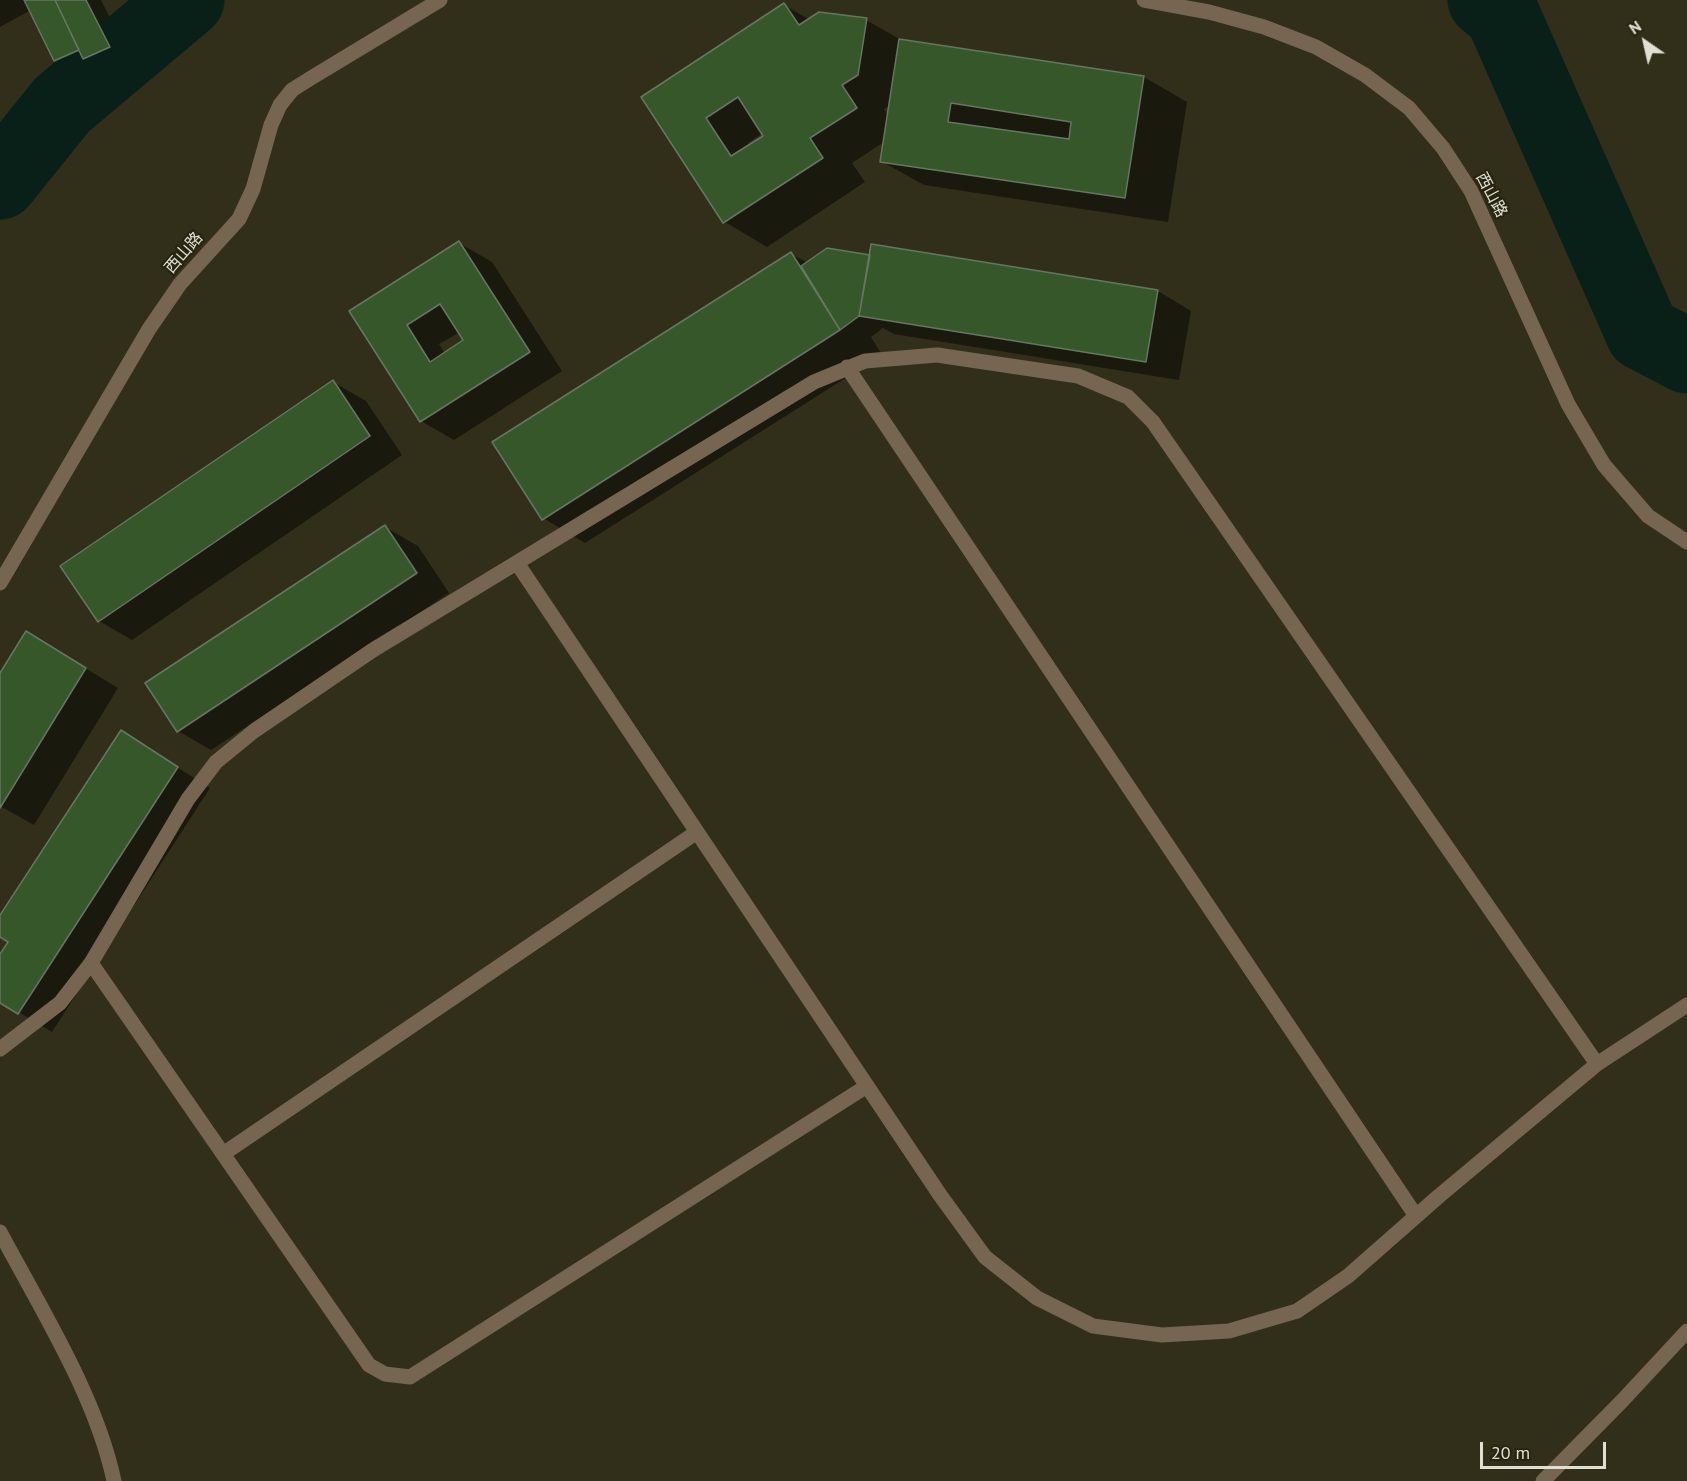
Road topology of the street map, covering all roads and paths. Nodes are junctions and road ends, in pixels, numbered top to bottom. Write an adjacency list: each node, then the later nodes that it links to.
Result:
1 (440, 0): 6 (street, 西山路)
2 (1144, 0): 4 (street, 西山路)
3 (847, 367): 5 (street); 11 (street); 14 (street)
4 (1687, 542)
5 (517, 563): 7 (street); 8 (street)
6 (0, 583)
7 (696, 832): 12 (street); 13 (street)
8 (91, 963): 10 (street); 13 (street)
9 (1687, 1005): 11 (street)
10 (0, 1049)
11 (1597, 1064): 14 (street)
12 (867, 1086): 13 (street); 14 (street)
13 (223, 1154)
14 (1416, 1216)
15 (0, 1232): 17 (street)
16 (1687, 1331): 18 (street)
17 (114, 1481)
18 (1543, 1481)

